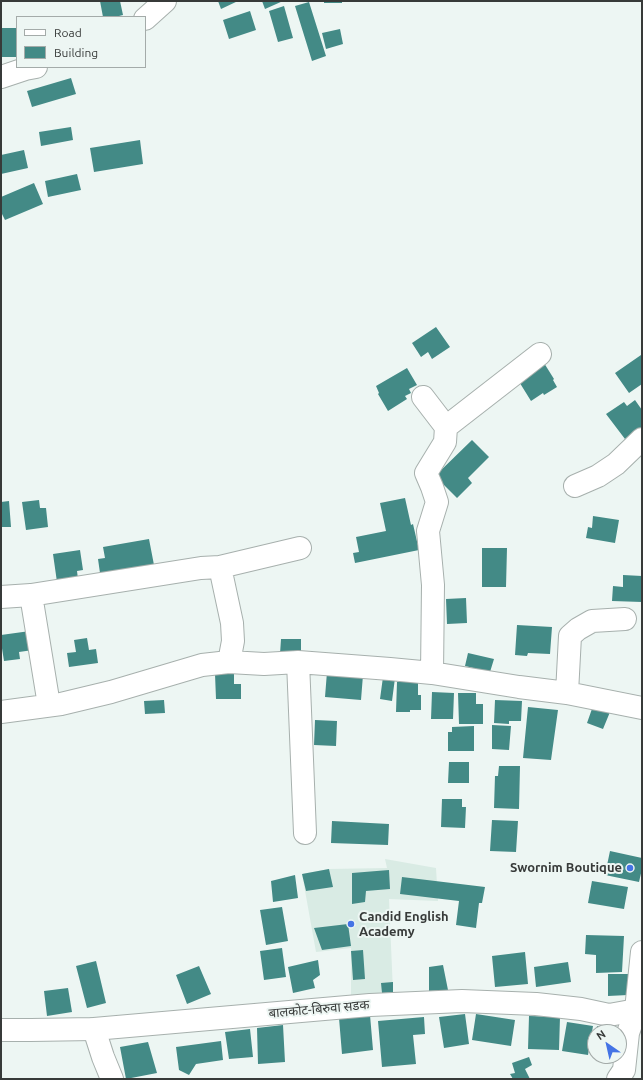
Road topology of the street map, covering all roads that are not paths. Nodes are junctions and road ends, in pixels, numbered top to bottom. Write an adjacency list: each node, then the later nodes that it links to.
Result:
1 (165, 1): 2 (street)
2 (146, 19)
3 (30, 68): 4 (street)
4 (1, 77)
5 (540, 354): 7 (street)
6 (423, 397): 7 (street)
7 (446, 427): 17 (street)
8 (642, 439): 9 (street)
9 (575, 486)
10 (300, 548): 11 (street)
11 (220, 567): 12 (street); 15 (street)
12 (31, 595): 13 (street); 19 (street)
13 (1, 597)
14 (625, 619): 18 (street)
15 (229, 662): 16 (street); 19 (street)
16 (298, 662): 17 (street); 22 (street)
17 (432, 673): 18 (street)
18 (567, 693): 20 (street)
19 (49, 705): 21 (street)
20 (642, 708)
21 (1, 712)
22 (305, 834)
23 (642, 952): 24 (street)
24 (639, 1010): 25 (street, बालकोट-बिरुवा सडक); 28 (street)
25 (94, 1028): 26 (street, बालकोट-बिरुवा सडक); 27 (street)
26 (1, 1030)
27 (112, 1079)
28 (618, 1079)

